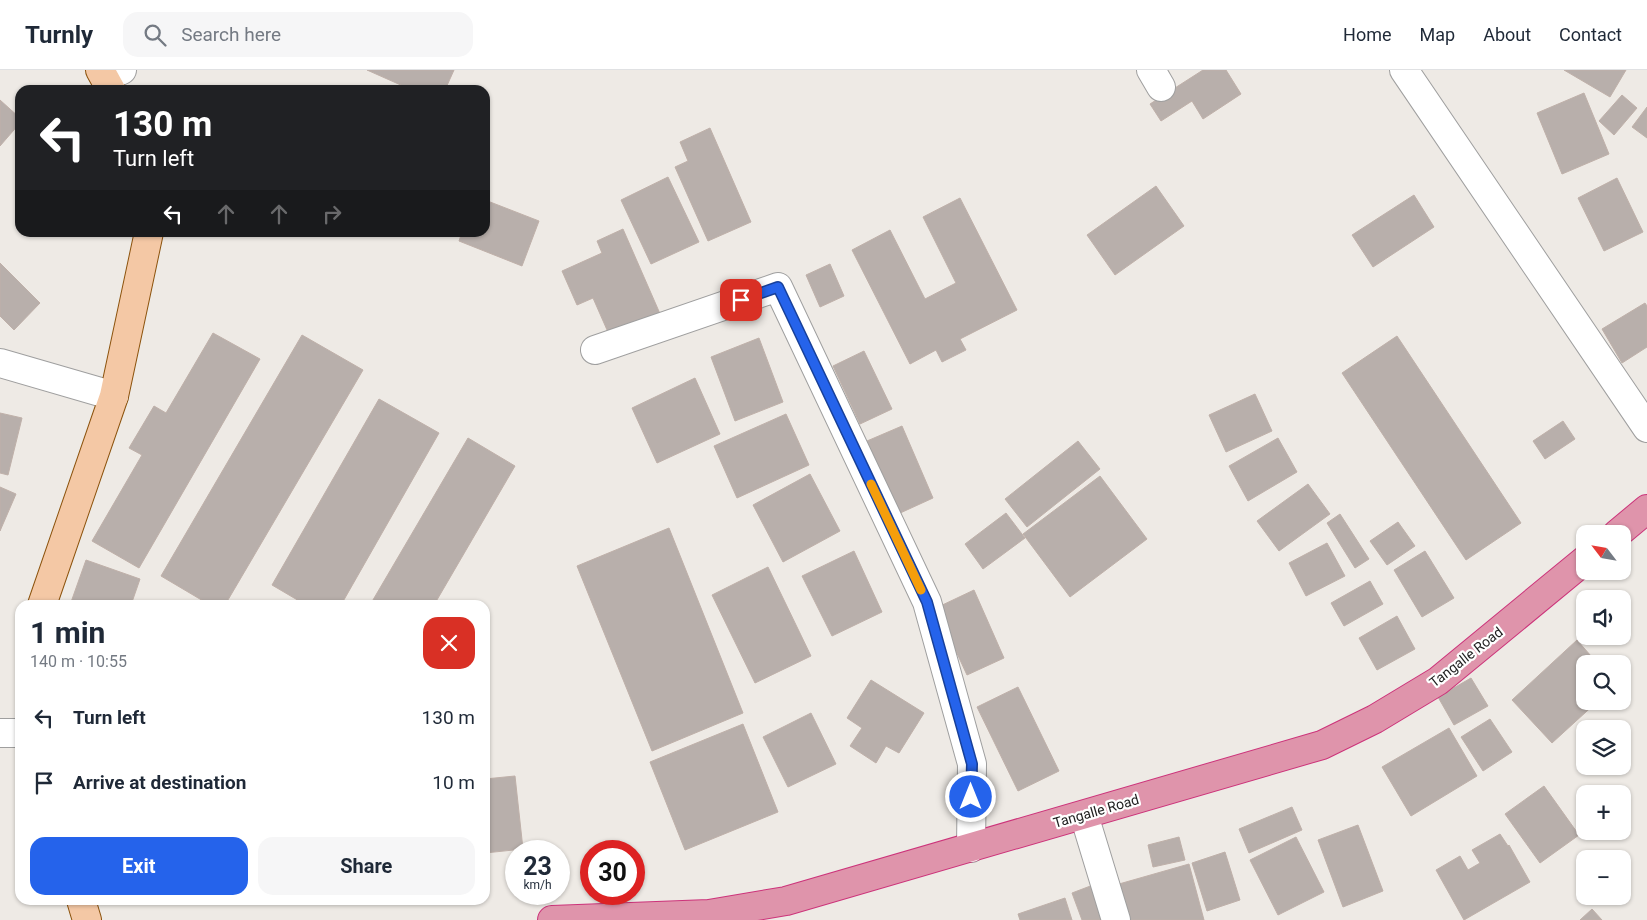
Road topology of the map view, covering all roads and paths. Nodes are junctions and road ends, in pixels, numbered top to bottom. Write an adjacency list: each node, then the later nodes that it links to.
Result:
1 (1404, 70): 6 (street)
2 (148, 237): 5 (main road)
3 (595, 350): 14 (street)
4 (0, 363): 5 (street)
5 (114, 396): 10 (main road)
6 (1647, 428)
7 (1647, 509): 8 (highway)
8 (1628, 525)
9 (1576, 567): 13 (highway, Tangalle Road)
10 (44, 600)
11 (15, 733): 12 (street)
12 (0, 734)
13 (1084, 815): 14 (highway, Tangalle Road); 18 (street)
14 (971, 848): 17 (highway, Tangalle Road)
15 (83, 905): 16 (main road)
16 (88, 920)
17 (552, 920)
18 (1116, 920)

